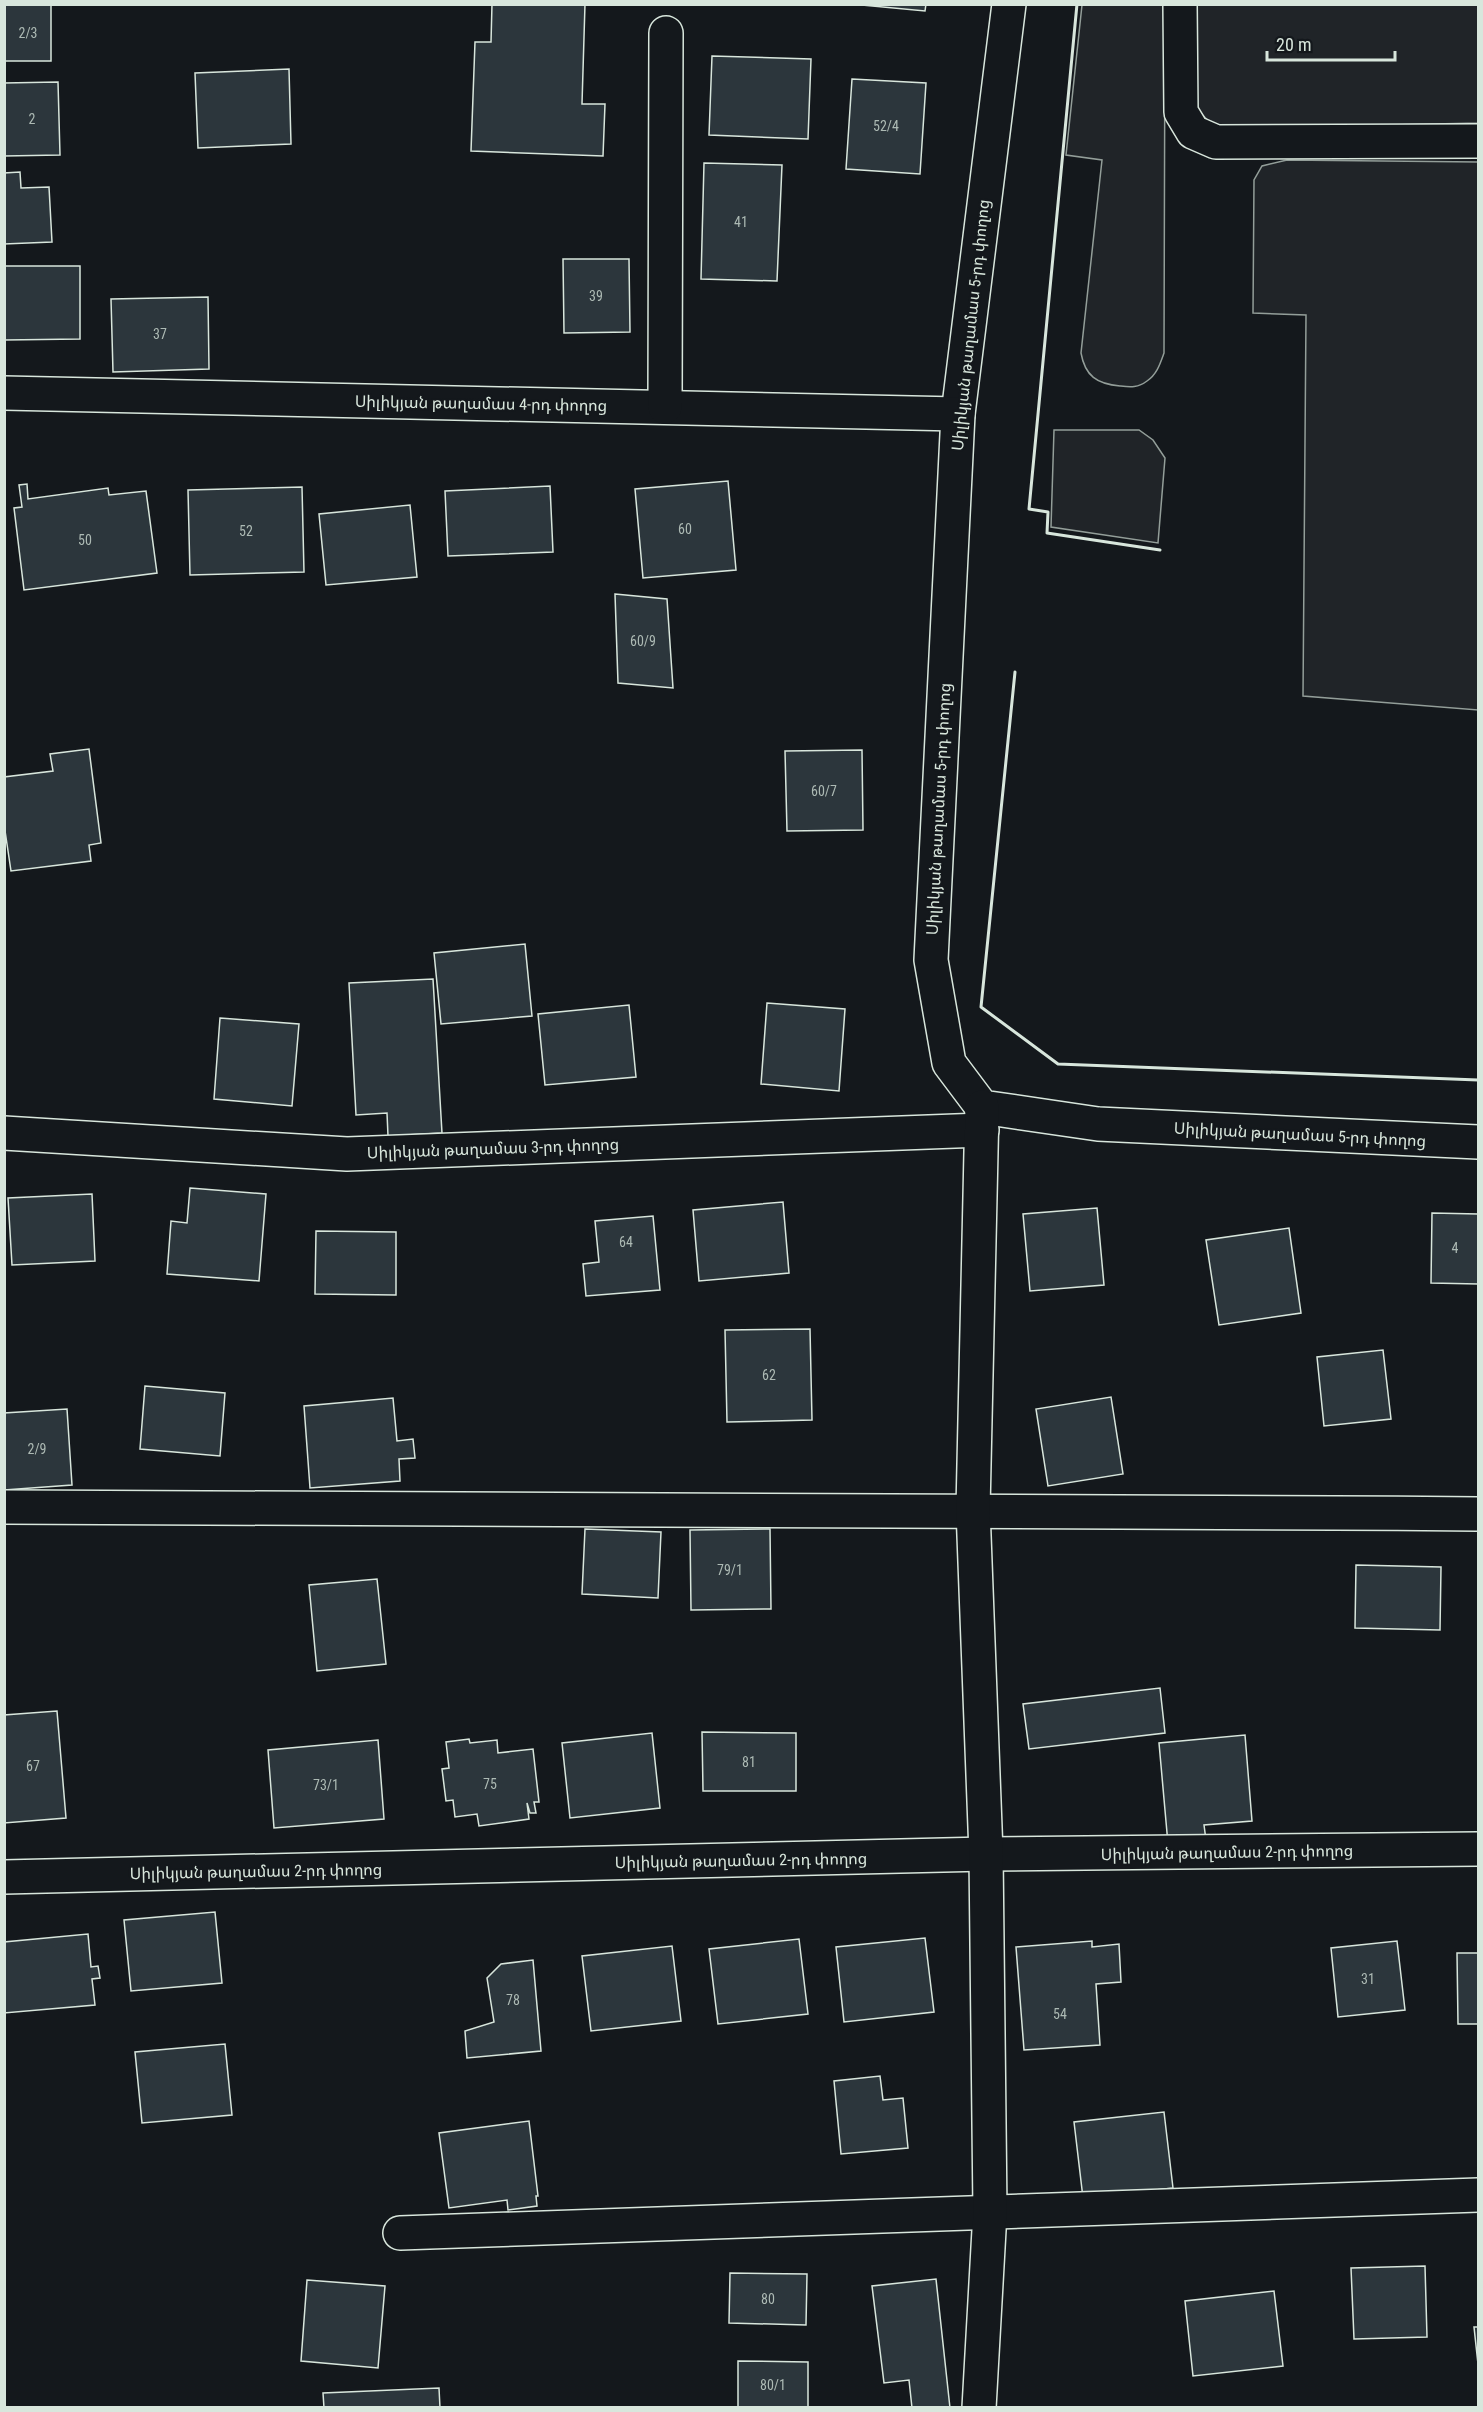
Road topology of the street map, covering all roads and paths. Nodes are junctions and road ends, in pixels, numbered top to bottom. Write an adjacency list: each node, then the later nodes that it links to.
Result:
1 (1009, 4): 7 (street, Սիլիկյան թաղամաս 5-րդ փողոց)
2 (1180, 4): 4 (street)
3 (666, 33): 6 (street)
4 (1479, 141)
5 (4, 393): 6 (street, Սիլիկյան թաղամաս 4-րդ փողոց)
6 (665, 407): 7 (street, Սիլիկյան թաղամաս 4-րդ փողոց)
7 (958, 414): 8 (street, Սիլիկյան թաղամաս 5-րդ փողոց)
8 (982, 1118): 9 (street, Սիլիկյան թաղամաս 3-րդ փողոց); 10 (street, Սիլիկյան թաղամաս 5-րդ փողոց); 12 (street)
9 (4, 1133)
10 (1479, 1142)
11 (4, 1507): 12 (street)
12 (973, 1509): 13 (street); 15 (street)
13 (1479, 1514)
14 (1479, 1849): 15 (street, Սիլիկյան թաղամաս 2-րդ փողոց)
15 (986, 1854): 16 (street, Սիլիկյան թաղամաս 2-րդ փողոց); 18 (street)
16 (4, 1877)
17 (1479, 2195): 18 (street)
18 (990, 2212): 19 (street); 20 (street)
19 (400, 2233)
20 (979, 2408)

